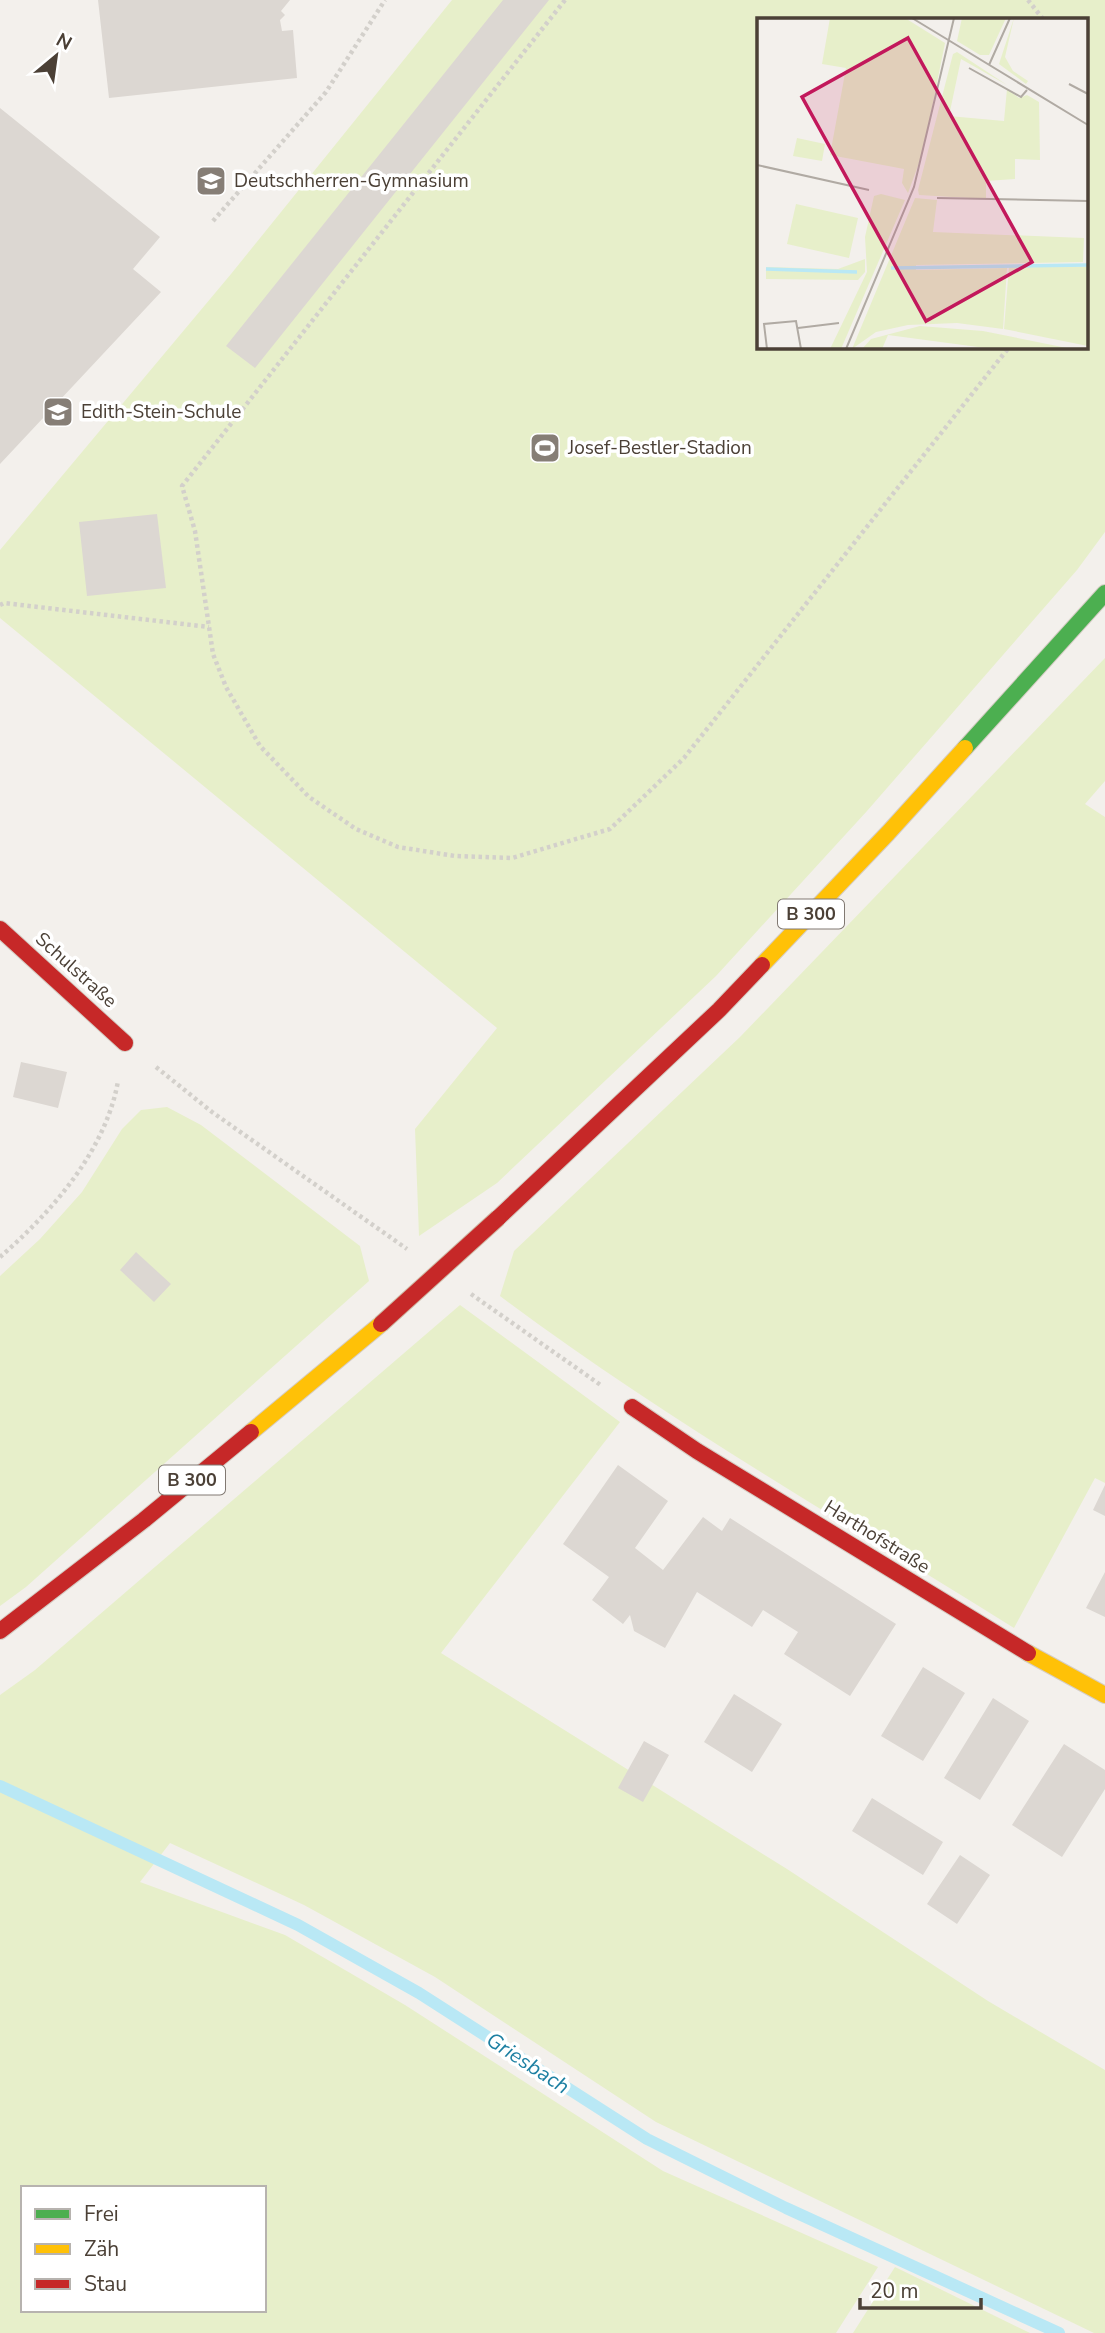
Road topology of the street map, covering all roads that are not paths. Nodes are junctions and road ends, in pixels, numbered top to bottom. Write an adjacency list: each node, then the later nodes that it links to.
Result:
1 (1105, 593): 5 (main road, B 300, bridge)
2 (0, 929): 3 (main road, Schulstraße)
3 (125, 1043)
4 (632, 1407): 6 (main road, Harthofstraße)
5 (0, 1632)
6 (1105, 1695)

